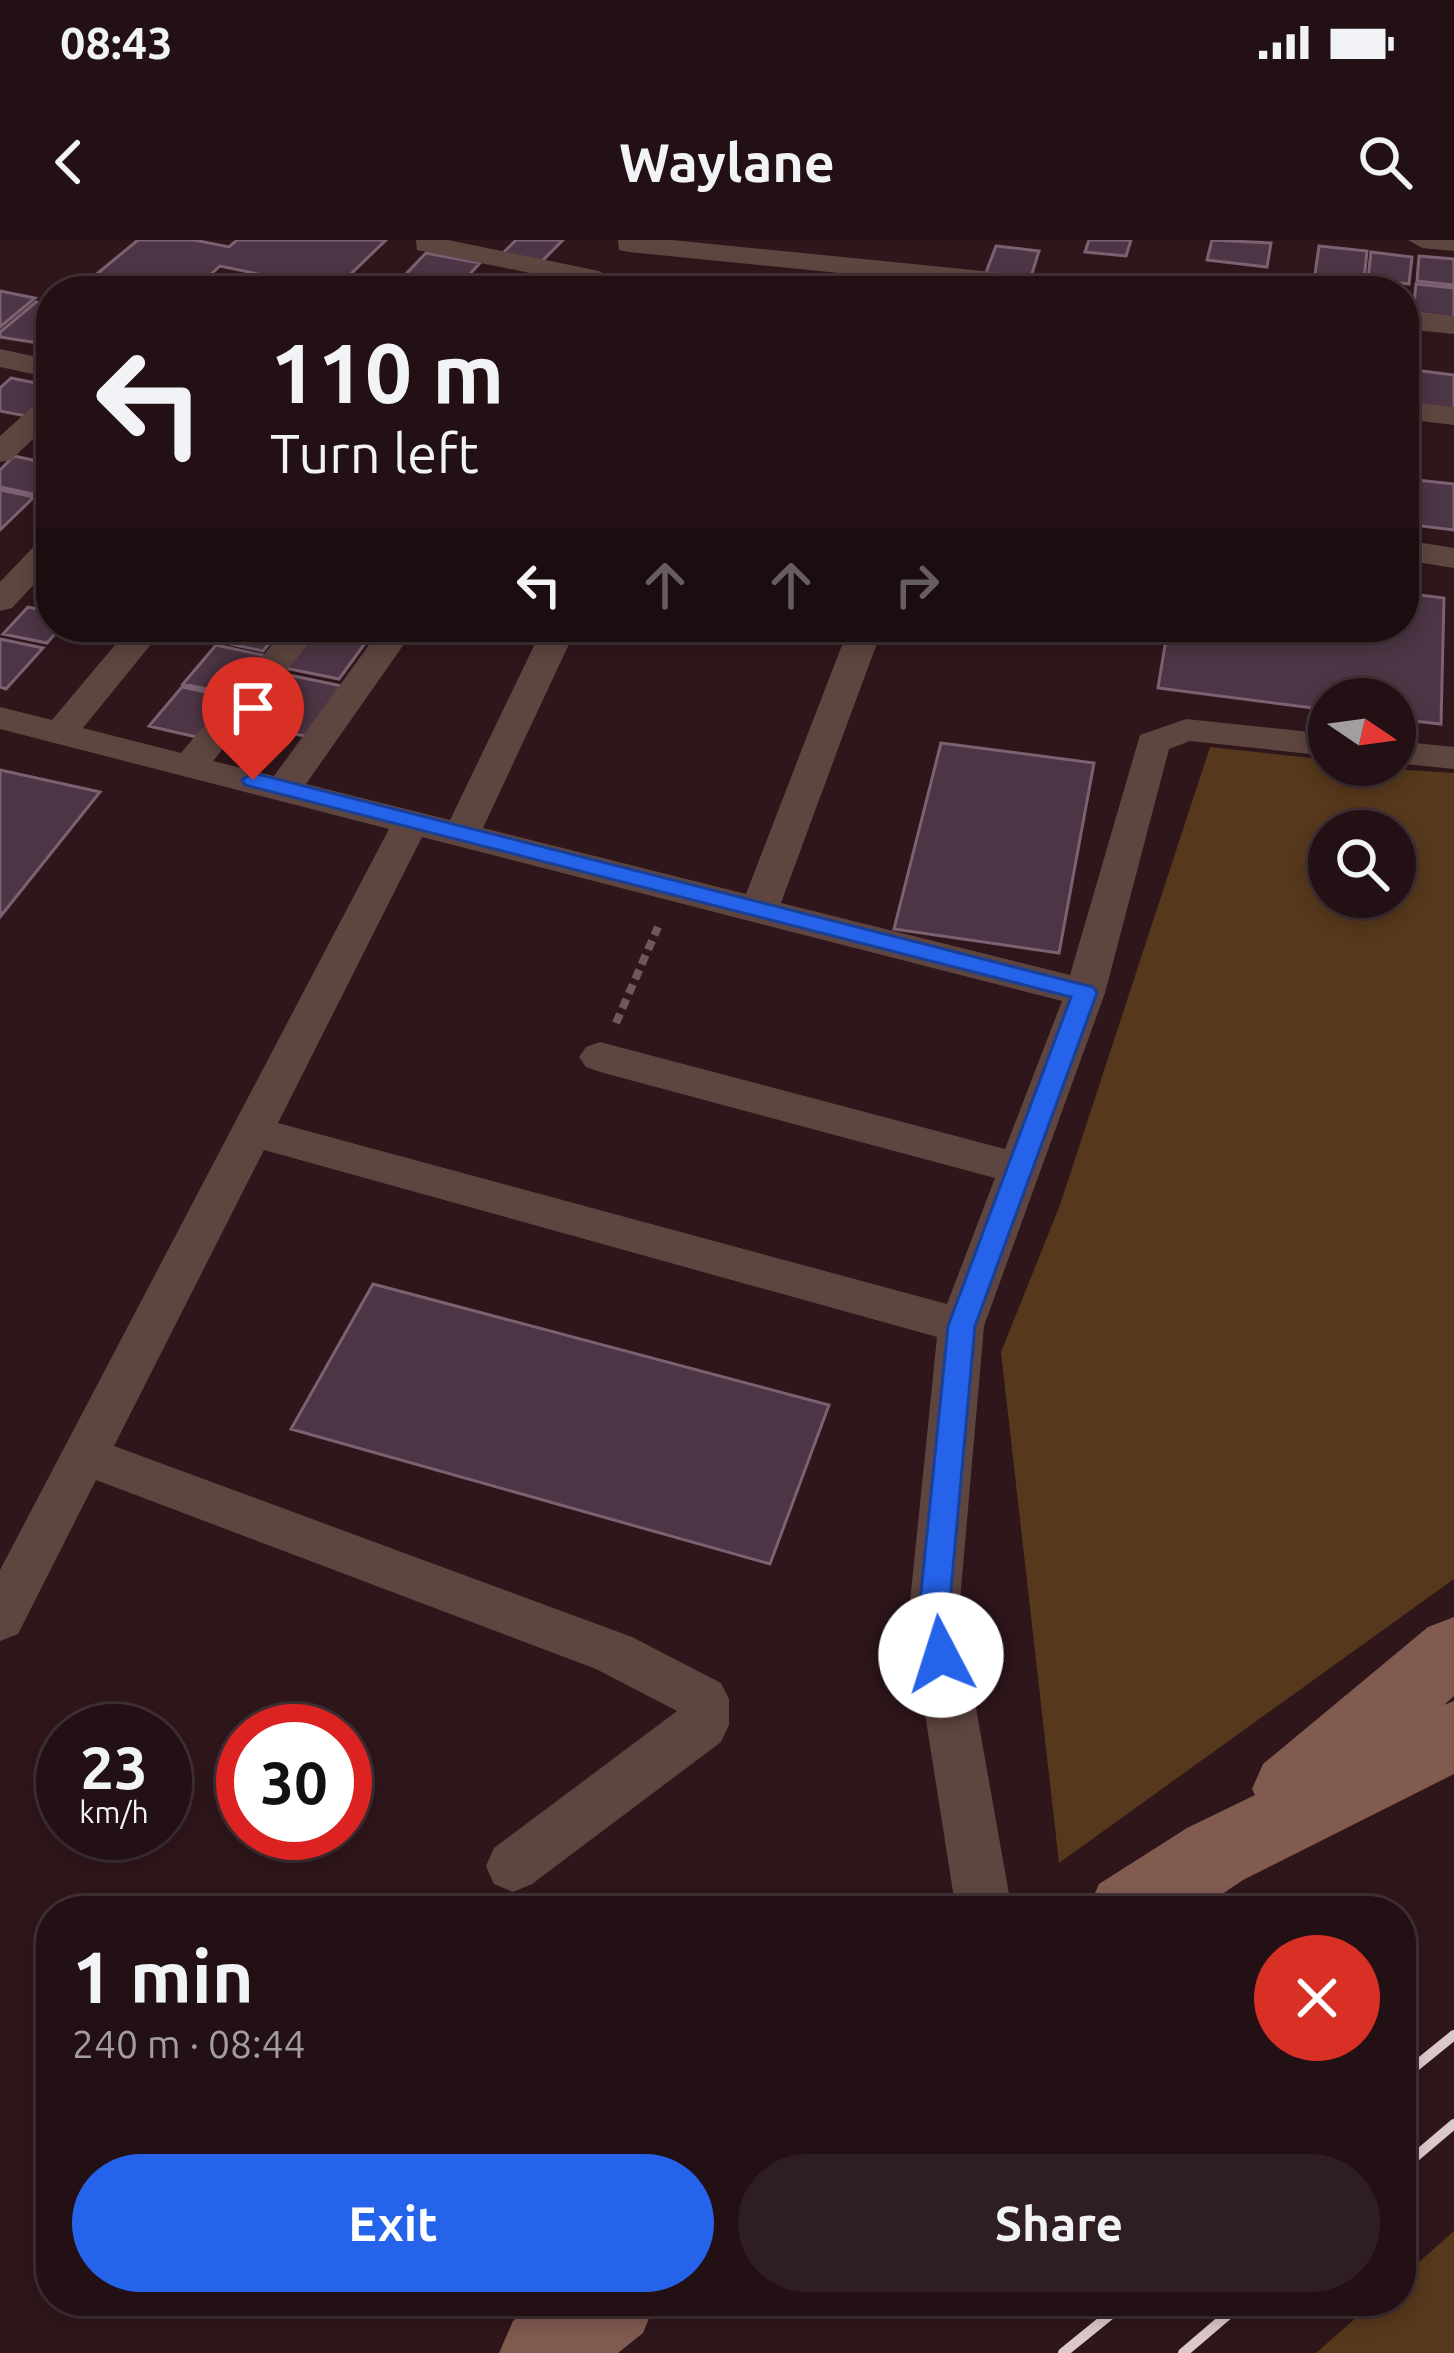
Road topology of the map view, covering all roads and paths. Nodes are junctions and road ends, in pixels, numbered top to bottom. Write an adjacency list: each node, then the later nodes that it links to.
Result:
1 (911, 240): 6 (street)
2 (1422, 240): 4 (street)
3 (630, 242): 6 (street); 8 (street)
4 (1454, 243)
5 (427, 244): 7 (street)
6 (904, 271): 9 (street)
7 (557, 276)
8 (602, 276)
9 (954, 276)
10 (1419, 322): 11 (street)
11 (1454, 326)
12 (0, 358): 13 (street)
13 (36, 366)
14 (1419, 412): 15 (street)
15 (1454, 416)
16 (36, 420): 17 (street)
17 (0, 453)
18 (1419, 552): 19 (street)
19 (1454, 558)
20 (36, 564): 21 (street)
21 (0, 601)
22 (136, 642): 28 (street)
23 (292, 642): 32 (street)
24 (388, 642): 33 (street)
25 (553, 642): 35 (street)
26 (860, 642): 37 (street)
27 (0, 718): 28 (street)
28 (60, 733): 32 (street)
29 (1308, 743): 38 (street)
30 (1416, 754): 31 (street)
31 (1454, 758)
32 (190, 765): 33 (street)
33 (284, 788): 34 (street)
34 (413, 819): 35 (street); 40 (street)
35 (463, 832): 36 (street)
36 (676, 887): 37 (street); 39 (path)
37 (759, 909): 38 (street)
38 (1084, 993): 41 (street)
39 (601, 1057): 41 (street)
40 (252, 1130): 42 (street); 43 (street)
41 (1016, 1168): 42 (street)
42 (962, 1326): 49 (street)
43 (85, 1455): 44 (street); 48 (street)
44 (0, 1619)
45 (1454, 1650): 47 (street)
46 (1454, 1736): 47 (street)
47 (1215, 1854): 50 (street)
48 (513, 1866)
49 (981, 1896)
50 (1150, 1896)
51 (592, 2316): 52 (street)
52 (545, 2353)

